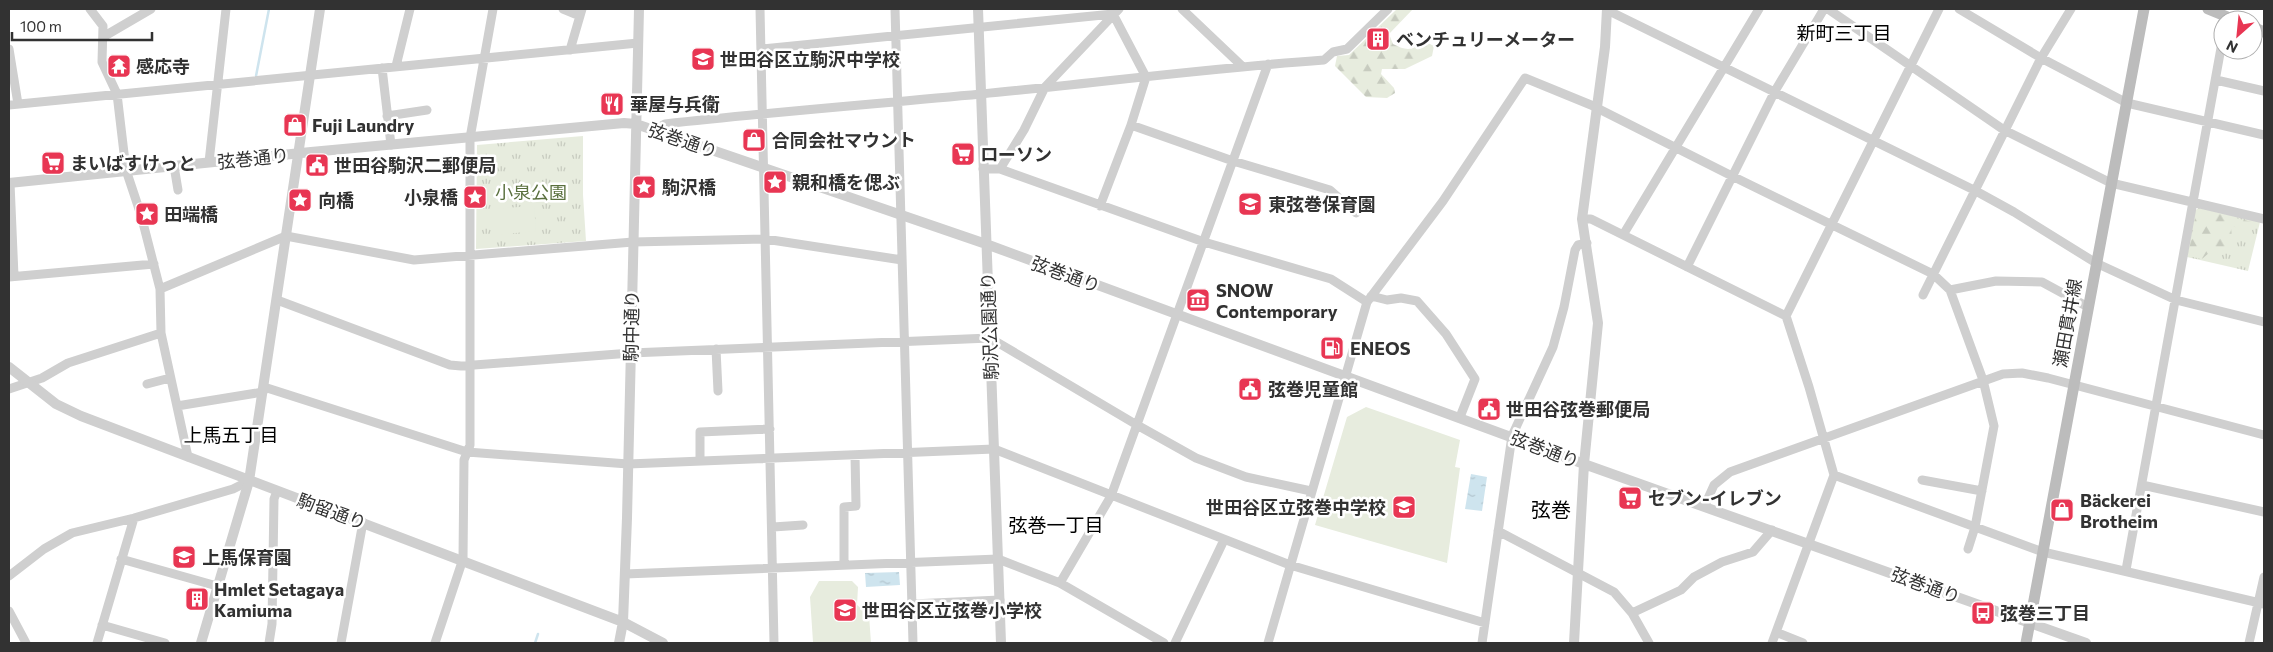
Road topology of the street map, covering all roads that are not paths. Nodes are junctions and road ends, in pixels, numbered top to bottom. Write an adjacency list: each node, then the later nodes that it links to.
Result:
1 (90, 9): 25 (street)
2 (151, 9): 25 (street)
3 (226, 9): 42 (street)
4 (320, 9): 39 (street)
5 (410, 9): 35 (street)
6 (493, 9): 30 (street)
7 (563, 9): 22 (street)
8 (639, 9): 26 (street, 駒中通り)
9 (760, 9): 28 (street)
10 (895, 9): 24 (street)
11 (978, 9): 23 (street, 駒沢公園通り)
12 (1182, 9): 36 (street)
13 (1388, 9): 33 (street)
14 (1607, 9): 37 (street); 51 (street)
15 (1759, 9): 37 (street)
16 (1826, 9): 34 (street); 44 (street)
17 (1939, 9): 34 (street)
18 (1959, 9): 31 (street)
19 (2071, 9): 31 (street)
20 (2144, 9): 49 (main road, 瀬田貫井線)
21 (1116, 12): 23 (street); 40 (street); 43 (street)
22 (581, 13): 29 (street)
23 (978, 27): 24 (street); 47 (street, 駒沢公園通り)
24 (896, 36): 28 (street); 48 (street)
25 (103, 37): 46 (street)
26 (638, 43): 29 (street); 56 (street, 駒中通り)
27 (9, 49): 50 (street)
28 (761, 49): 53 (street)
29 (570, 50): 30 (street)
30 (484, 58): 35 (street); 61 (street)
31 (2041, 58): 49 (street); 59 (street)
32 (2219, 60): 41 (street)
33 (1268, 64): 36 (street); 66 (street)
34 (1911, 65): 59 (street); 62 (street)
35 (396, 66): 38 (street)
36 (1242, 66): 40 (street)
37 (1725, 66): 44 (street); 64 (street)
38 (382, 68): 39 (street); 54 (street)
39 (310, 74): 42 (street); 65 (street)
40 (1146, 77): 43 (street); 57 (street)
41 (2216, 80): 45 (street); 55 (street)
42 (217, 85): 46 (street); 67 (street)
43 (1046, 87): 47 (street); 71 (street)
44 (1775, 91): 62 (street); 73 (street)
45 (2264, 92)
46 (117, 94): 50 (street); 72 (street)
47 (981, 94): 48 (street); 70 (street, 駒沢公園通り)
48 (898, 101): 53 (street); 81 (street)
49 (2126, 103): 55 (street); 75 (main road, 瀬田貫井線)
50 (13, 105)
51 (1598, 109): 64 (street); 82 (street); 102 (street)
52 (428, 110): 54 (street)
53 (762, 113): 58 (street); 69 (street)
54 (387, 116): 63 (street)
55 (2208, 121): 60 (street); 78 (street)
56 (636, 124): 58 (street, 弦巻通り); 61 (street, 弦巻通り); 88 (street, 駒中通り)
57 (1131, 125): 66 (street); 79 (street)
58 (654, 130): 69 (street, 弦巻通り)
59 (2004, 130): 75 (street); 77 (street)
60 (2264, 135)
61 (470, 138): 63 (street, 弦巻通り); 92 (street)
62 (1873, 140): 77 (street); 84 (street)
63 (391, 145): 65 (street, 弦巻通り)
64 (1676, 148): 73 (street); 85 (street)
65 (298, 153): 67 (street, 弦巻通り); 86 (street)
66 (1233, 161): 80 (street); 89 (street)
67 (209, 162): 68 (street, 弦巻通り)
68 (174, 166): 72 (street, 弦巻通り); 76 (street)
69 (764, 168): 81 (street, 弦巻通り); 87 (street)
70 (983, 169): 71 (street); 91 (street, 駒沢公園通り)
71 (1000, 169): 79 (street)
72 (126, 170): 74 (street, 弦巻通り); 95 (street)
73 (1732, 176): 84 (street); 96 (street)
74 (9, 183): 98 (street)
75 (2111, 184): 78 (street); 94 (main road, 瀬田貫井線)
76 (178, 190)
77 (1974, 190): 94 (street); 97 (street)
78 (2193, 202): 83 (street); 104 (street)
79 (1100, 206): 89 (street)
80 (1356, 213)
81 (901, 216): 91 (street, 弦巻通り); 93 (street)
82 (1582, 219): 85 (street); 90 (street)
83 (2264, 219)
84 (1832, 224): 97 (street); 107 (street)
85 (1623, 235): 96 (street)
86 (286, 236): 92 (street); 99 (street); 103 (street)
87 (766, 239): 88 (street); 93 (street); 112 (street)
88 (633, 242): 92 (street); 114 (street, 駒中通り)
89 (1204, 242): 102 (street); 106 (street)
90 (1587, 243): 132 (street); 142 (street)
91 (986, 244): 106 (street, 弦巻通り); 110 (street, 駒沢公園通り)
92 (470, 255): 115 (street)
93 (902, 260): 111 (street)
94 (2096, 263): 104 (street); 105 (main road, 瀬田貫井線)
95 (154, 264): 98 (street); 99 (street)
96 (1687, 267): 107 (street)
97 (1933, 274): 100 (street); 101 (street)
98 (11, 277)
99 (160, 289): 109 (street)
100 (1950, 290): 105 (street); 119 (street)
101 (1923, 295)
102 (1369, 299): 117 (street); 128 (street)
103 (277, 300): 115 (street); 124 (street)
104 (2176, 300): 108 (street); 127 (street)
105 (2088, 307): 122 (main road, 瀬田貫井線)
106 (1178, 315): 117 (street, 弦巻通り); 129 (street)
107 (1786, 316): 133 (street)
108 (2264, 322)
109 (161, 333): 118 (street); 120 (street)
110 (990, 338): 111 (street); 129 (street); 134 (street, 駒沢公園通り)
111 (905, 342): 112 (street); 136 (street)
112 (768, 346): 113 (street); 130 (street)
113 (716, 349): 114 (street); 125 (street)
114 (631, 352): 115 (street); 141 (street, 駒中通り)
115 (469, 365): 135 (street)
116 (9, 367): 120 (street, 駒留通り)
117 (1346, 376): 128 (street, 弦巻通り); 148 (street)
118 (170, 378): 121 (street); 126 (street)
119 (1983, 380): 122 (street); 133 (street); 149 (street)
120 (27, 382): 123 (street); 138 (street, 駒留通り)
121 (147, 384)
122 (2074, 385): 127 (street); 163 (main road, 瀬田貫井線)
123 (9, 389)
124 (263, 389): 126 (street); 135 (street); 145 (street)
125 (718, 391)
126 (177, 406): 138 (street)
127 (2156, 406): 131 (street); 146 (street)
128 (1460, 417): 132 (street, 弦巻通り)
129 (1137, 425): 148 (street); 150 (street)
130 (770, 429): 139 (street); 140 (street)
131 (2264, 435)
132 (1512, 436): 142 (street, 弦巻通り); 159 (street)
133 (1822, 438): 143 (street); 151 (street)
134 (994, 449): 136 (street); 150 (street); 165 (street, 駒沢公園通り)
135 (467, 452): 141 (street); 164 (street)
136 (907, 453): 137 (street); 167 (street)
137 (855, 455): 139 (street); 168 (street)
138 (188, 457): 145 (street, 駒留通り)
139 (770, 458): 140 (street); 156 (street)
140 (700, 461): 141 (street)
141 (628, 464): 173 (street, 駒中通り)
142 (1584, 464): 151 (street, 弦巻通り); 172 (street)
143 (1834, 476): 157 (street); 161 (street)
144 (1922, 480): 149 (street)
145 (249, 481): 147 (street, 駒留通り); 153 (street); 177 (street)
146 (2142, 484): 152 (street); 171 (street)
147 (277, 491): 154 (street, 駒留通り); 193 (street)
148 (1311, 491): 169 (street)
149 (1982, 491): 157 (street)
150 (1111, 496): 160 (street); 176 (street)
151 (1705, 506): 158 (street, 弦巻通り)
152 (2264, 512)
153 (134, 518): 166 (street); 174 (street)
154 (362, 522): 164 (street, 駒留通り); 194 (street)
155 (802, 525): 156 (street)
156 (773, 527): 170 (street)
157 (1975, 527): 162 (street); 163 (street)
158 (1772, 530): 161 (street, 弦巻通り); 182 (street)
159 (1498, 531): 172 (street); 184 (street)
160 (1224, 540): 169 (street); 201 (street)
161 (1809, 543): 185 (street, 弦巻通り); 187 (street)
162 (1968, 549)
163 (2042, 552): 171 (street); 185 (main road, 瀬田貫井線)
164 (463, 559): 183 (street, 駒留通り); 188 (street)
165 (998, 559): 167 (street); 176 (street); 178 (street, 駒沢公園通り)
166 (121, 560): 177 (street); 186 (street)
167 (911, 563): 168 (street); 180 (street)
168 (844, 565): 170 (street)
169 (1290, 565): 184 (street); 202 (street)
170 (773, 568): 173 (street); 197 (street)
171 (2126, 570): 179 (street)
172 (1578, 572): 182 (street); 204 (street)
173 (625, 574): 183 (street, 駒中通り)
174 (9, 576)
175 (2264, 576): 179 (street)
176 (1060, 583): 200 (street)
177 (217, 586): 192 (street)
178 (1000, 600): 180 (street); 199 (street, 駒沢公園通り)
179 (2261, 603): 210 (street)
180 (912, 604): 198 (street)
181 (9, 611): 189 (street)
182 (1632, 613): 205 (street)
183 (623, 622): 195 (street, 駒中通り); 196 (street, 駒留通り)
184 (1485, 623): 203 (street)
185 (2030, 623): 208 (main road, 瀬田貫井線); 209 (street, 弦巻通り)
186 (102, 625): 190 (street); 191 (street)
187 (1778, 633): 206 (street); 207 (street)
188 (438, 642)
189 (26, 643)
190 (97, 643)
191 (165, 643)
192 (201, 643)
193 (269, 643)
194 (341, 643)
195 (619, 643)
196 (663, 643)
197 (774, 643)
198 (913, 643)
199 (1001, 643)
200 (1164, 643)
201 (1176, 643)
202 (1268, 643)
203 (1482, 643)
204 (1574, 643)
205 (1649, 643)
206 (1772, 643)
207 (1803, 643)
208 (2026, 643)
209 (2086, 643)
210 (2248, 643)

